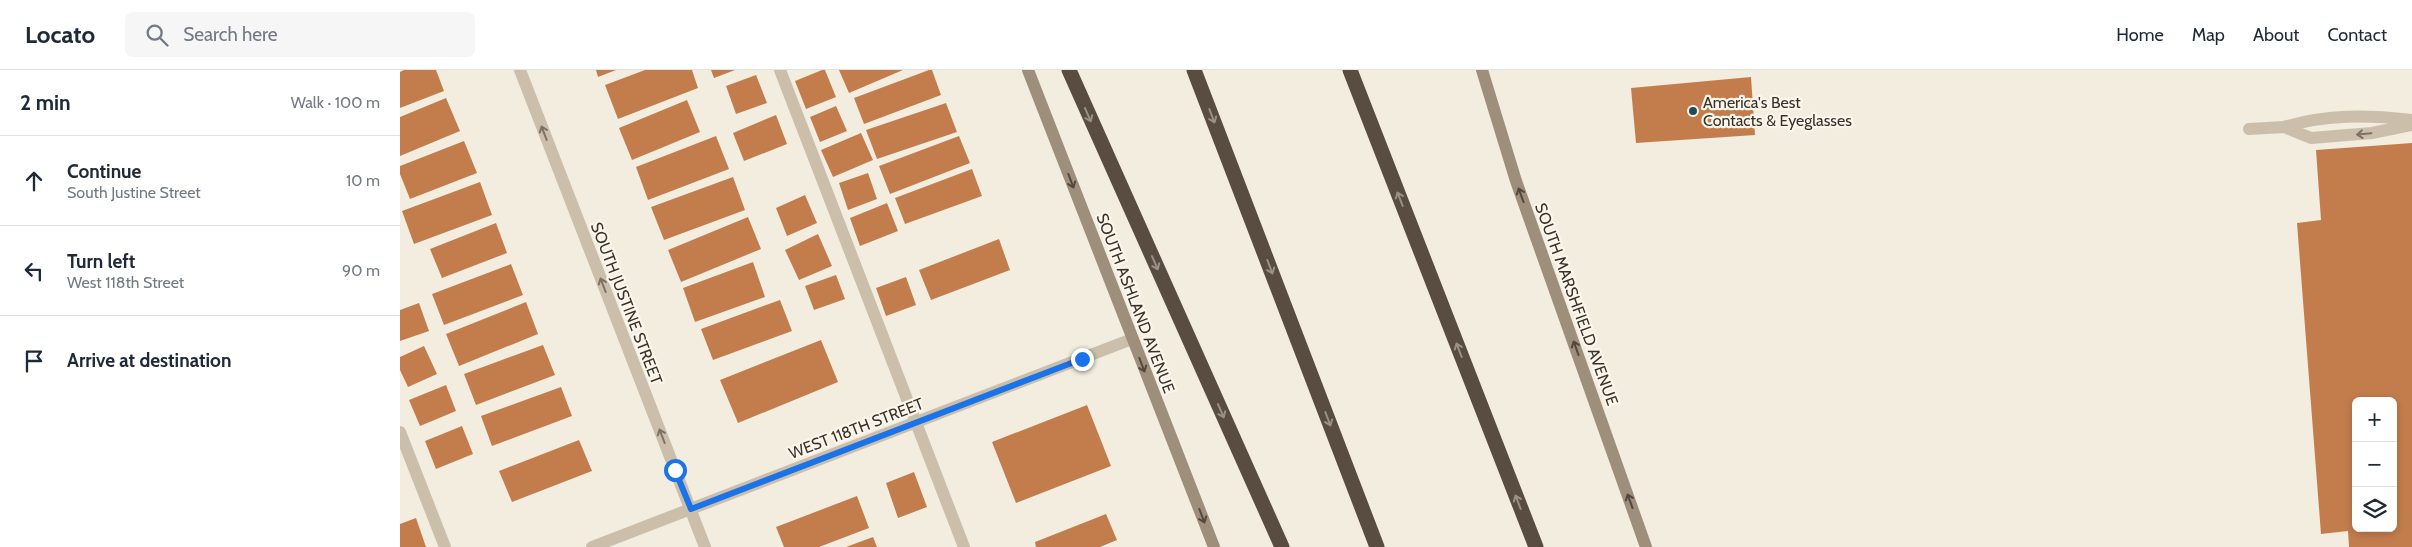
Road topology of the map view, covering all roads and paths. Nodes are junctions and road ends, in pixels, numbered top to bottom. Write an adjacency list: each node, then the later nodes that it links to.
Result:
1 (520, 70): 15 (street, SOUTH JUSTINE STREET, one-way to 1)
2 (780, 70): 13 (street)
3 (1028, 70): 12 (main road, SOUTH ASHLAND AVENUE, one-way to 12)
4 (1069, 70): 21 (highway, one-way to 21)
5 (1194, 70): 22 (highway, one-way to 22)
6 (1350, 70): 23 (highway, one-way to 6)
7 (1482, 70): 24 (main road, SOUTH MARSHFIELD AVENUE, one-way to 7)
8 (2412, 120): 10 (street)
9 (2412, 125): 10 (street, one-way to 10)
10 (2284, 127): 11 (street)
11 (2249, 129)
12 (1132, 339): 13 (street, WEST 118TH STREET); 20 (main road, SOUTH ASHLAND AVENUE, one-way to 20)
13 (916, 422): 15 (street, WEST 118TH STREET); 19 (street)
14 (400, 432): 16 (street)
15 (691, 509): 17 (street, WEST 118TH STREET); 18 (street, SOUTH JUSTINE STREET)
16 (445, 547)
17 (592, 547)
18 (705, 547)
19 (964, 547)
20 (1214, 547)
21 (1282, 547)
22 (1378, 547)
23 (1536, 547)
24 (1646, 547)

